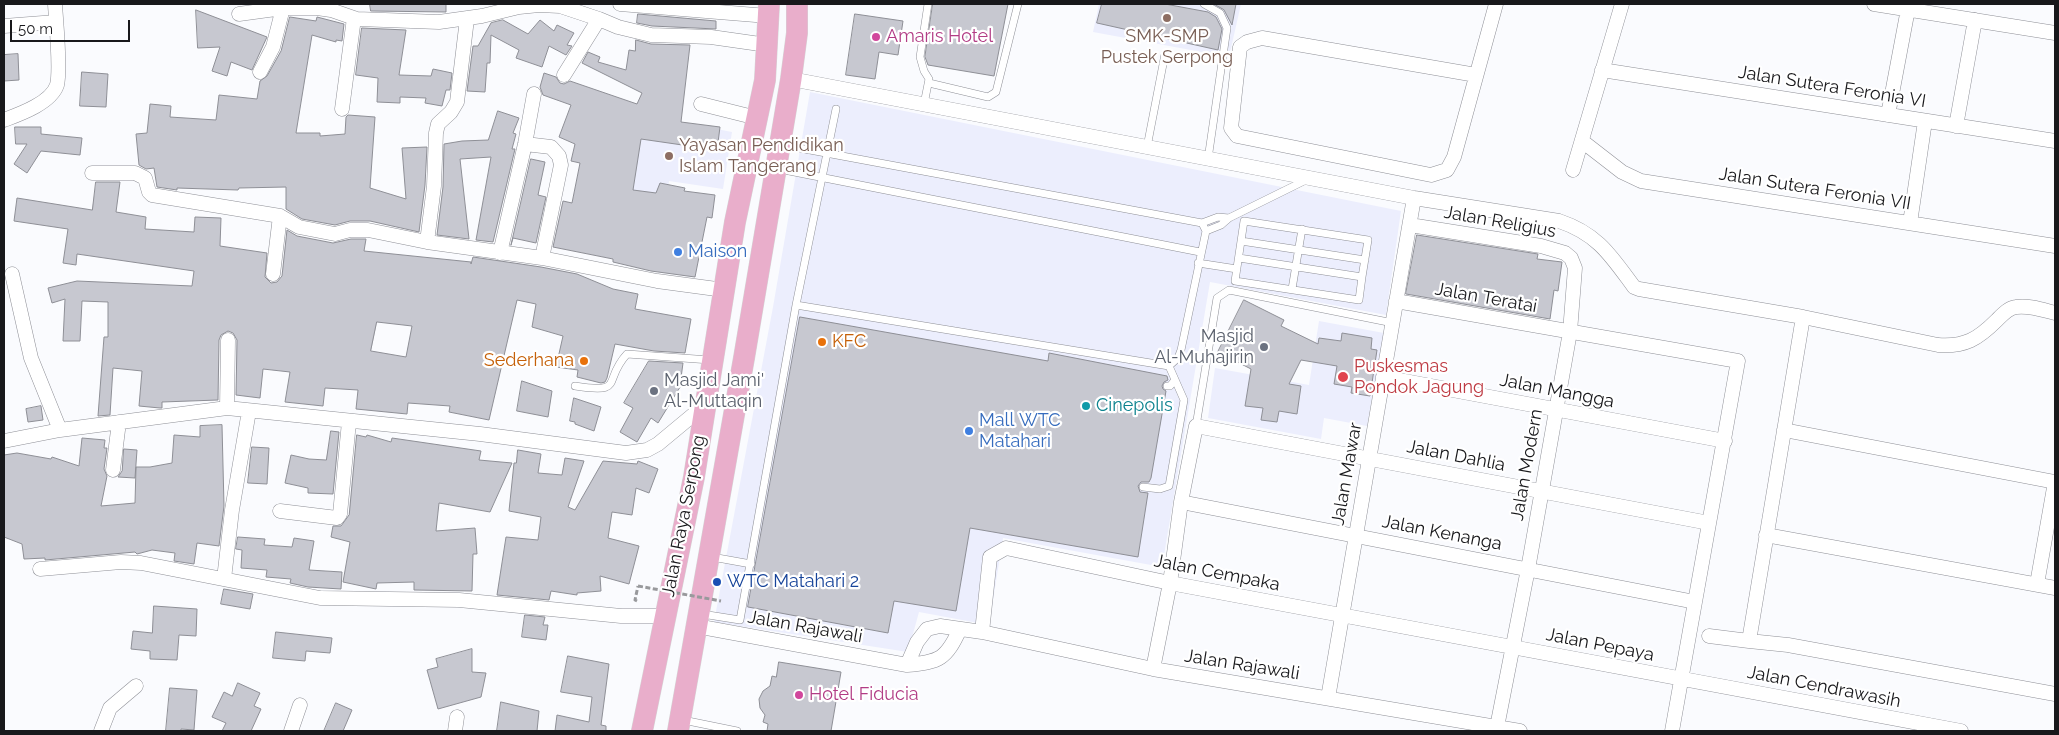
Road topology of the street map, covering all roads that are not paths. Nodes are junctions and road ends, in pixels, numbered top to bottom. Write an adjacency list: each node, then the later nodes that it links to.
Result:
1 (54, 4): 19 (street)
2 (620, 4): 12 (street)
3 (798, 4): 28 (main road, Jalan Raya Serpong)
4 (928, 4): 29 (lane)
5 (1018, 4): 29 (lane)
6 (1204, 4): 46 (lane)
7 (1496, 4): 26 (street)
8 (1622, 4): 24 (street)
9 (1874, 4): 11 (street)
10 (283, 8): 14 (street); 15 (street); 25 (street)
11 (1908, 9): 13 (street); 35 (street)
12 (769, 10): 22 (main road, Jalan Raya Serpong)
13 (1945, 10): 18 (street)
14 (239, 14)
15 (354, 18): 16 (street); 33 (street)
16 (467, 18): 17 (street); 63 (street)
17 (599, 18): 22 (street); 27 (street)
18 (1975, 20): 21 (street); 39 (street)
19 (56, 22): 20 (street); 37 (street)
20 (4, 26)
21 (2055, 33)
22 (767, 45): 36 (main road, Jalan Raya Serpong)
23 (1165, 54): 44 (lane)
24 (1602, 70): 35 (street, Jalan Sutera Feronia VI); 40 (street)
25 (260, 72)
26 (1476, 75): 26 (street)
27 (564, 76)
28 (791, 79): 32 (street); 43 (main road, Jalan Raya Serpong)
29 (929, 84): 32 (lane)
30 (534, 94): 42 (street)
31 (701, 104): 36 (street)
32 (924, 104): 44 (street)
33 (342, 109)
34 (836, 109): 45 (lane)
35 (1888, 115): 38 (street, Jalan Sutera Feronia VI)
36 (757, 118): 52 (main road, Jalan Raya Serpong)
37 (4, 120)
38 (1925, 120): 39 (street, Jalan Sutera Feronia VI); 58 (street)
39 (1956, 126): 41 (street, Jalan Sutera Feronia VI)
40 (1582, 140): 48 (street); 58 (street, Jalan Sutera Feronia VII)
41 (2055, 141)
42 (525, 144): 67 (street); 68 (street)
43 (780, 144): 45 (lane); 47 (main road, Jalan Raya Serpong)
44 (1147, 147): 46 (street)
45 (827, 154): 51 (lane); 57 (lane)
46 (1208, 159): 50 (street)
47 (776, 168): 51 (lane); 53 (main road, Jalan Raya Serpong)
48 (1573, 170)
49 (92, 173): 55 (street)
50 (1311, 178): 54 (street); 56 (lane)
51 (823, 179): 66 (lane); 81 (lane)
52 (741, 190): 53 (main road); 79 (main road, Jalan Raya Serpong)
53 (770, 196): 114 (main road, Jalan Raya Serpong)
54 (1414, 198): 59 (street, Jalan Mawar); 83 (street)
55 (280, 216): 63 (street); 76 (street)
56 (1229, 218): 57 (lane); 61 (lane)
57 (1202, 223): 61 (lane)
58 (1910, 223): 64 (street, Jalan Sutera Feronia VII)
59 (1410, 225): 73 (street, Jalan Religius); 80 (street, Jalan Mawar)
60 (1302, 230): 62 (lane); 65 (lane); 70 (lane)
61 (1206, 231): 66 (lane)
62 (1241, 240): 65 (lane); 69 (lane)
63 (427, 242): 67 (street)
64 (2055, 246)
65 (1298, 249): 70 (lane); 72 (lane)
66 (1200, 252): 71 (lane)
67 (500, 253): 68 (street)
68 (542, 258): 79 (street)
69 (1239, 258): 72 (lane); 74 (lane)
70 (1365, 260): 77 (lane)
71 (1198, 263): 74 (lane); 88 (lane)
72 (1296, 267): 77 (lane); 78 (lane)
73 (1575, 268): 85 (street, Jalan Modern)
74 (1237, 269): 78 (lane)
75 (12, 274): 100 (street)
76 (273, 274)
77 (1362, 277): 78 (lane)
78 (1292, 289)
79 (724, 290): 87 (main road, Jalan Raya Serpong)
80 (1396, 301): 84 (street, Jalan Mawar); 85 (street, Jalan Teratai)
81 (796, 305): 88 (lane); 115 (lane)
82 (2055, 313): 83 (street)
83 (1803, 317): 101 (street)
84 (1392, 323): 89 (street, Jalan Mawar); 99 (lane)
85 (1570, 332): 95 (street, Jalan Modern); 103 (street, Jalan Teratai)
86 (228, 340): 94 (street)
87 (713, 360): 91 (lane); 93 (main road, Jalan Raya Serpong)
88 (1169, 366): 90 (lane)
89 (1383, 377): 95 (street, Jalan Mangga); 104 (street, Jalan Mawar)
90 (1175, 380): 92 (lane); 107 (lane)
91 (575, 386)
92 (1167, 386)
93 (704, 405): 98 (street); 123 (main road, Jalan Raya Serpong)
94 (226, 408): 96 (street); 97 (street)
95 (1556, 410): 103 (street, Jalan Mangga); 108 (street, Jalan Modern)
96 (249, 411): 98 (street); 118 (street)
97 (119, 422): 100 (street); 105 (street)
98 (349, 422): 110 (street)
99 (1196, 426): 104 (street, Jalan Dahlia); 109 (street)
100 (60, 430): 102 (street)
101 (1784, 430): 106 (street); 112 (street)
102 (4, 441)
103 (1725, 441): 111 (street)
104 (1368, 458): 108 (street, Jalan Dahlia); 113 (street, Jalan Mawar)
105 (113, 470)
106 (2055, 482): 120 (street)
107 (1143, 487)
108 (1541, 491): 111 (street, Jalan Dahlia); 117 (street, Jalan Modern)
109 (1181, 502): 113 (street, Jalan Kenanga); 119 (street)
110 (280, 511)
111 (1709, 523): 122 (street)
112 (1766, 535): 120 (street); 129 (street)
113 (1356, 536): 117 (street, Jalan Kenanga); 124 (street, Jalan Mawar)
114 (709, 557): 115 (lane); 125 (main road, Jalan Raya Serpong)
115 (751, 564): 125 (lane)
116 (40, 569): 118 (street)
117 (1528, 570): 122 (street, Jalan Kenanga); 130 (street, Jalan Modern)
118 (224, 579): 123 (street)
119 (1170, 583): 124 (street, Jalan Cempaka); 127 (street, Jalan Cempaka); 132 (street)
120 (2037, 584): 121 (street)
121 (2055, 588)
122 (1695, 602): 133 (street)
123 (666, 616): 143 (main road, Jalan Raya Serpong)
124 (1341, 616): 130 (street, Jalan Cempaka); 136 (street, Jalan Mawar)
125 (697, 620): 131 (street, Jalan Rajawali); 138 (main road, Jalan Raya Serpong)
126 (960, 628): 127 (street, Jalan Rajawali); 131 (street, Jalan Rajawali); 131 (street, Jalan Rajawali)
127 (982, 632): 132 (street, Jalan Rajawali)
128 (1709, 636): 129 (street)
129 (1750, 641): 135 (street)
130 (1513, 648): 133 (street, Jalan Pepaya); 139 (street, Jalan Modern)
131 (907, 665)
132 (1154, 669): 136 (street, Jalan Rajawali)
133 (1680, 679): 140 (street, Jalan Cendrawasih); 146 (street)
134 (136, 686): 141 (street)
135 (2055, 694)
136 (1328, 698): 139 (street, Jalan Rajawali)
137 (300, 704): 142 (street)
138 (679, 726): 144 (lane)
139 (1497, 727): 145 (street, Jalan Rajawali)
140 (1918, 728): 147 (street, Jalan Cendrawasih)
141 (101, 731)
142 (291, 731)
143 (642, 731)
144 (738, 731)
145 (1520, 731)
146 (1672, 731)
147 (1961, 731)

